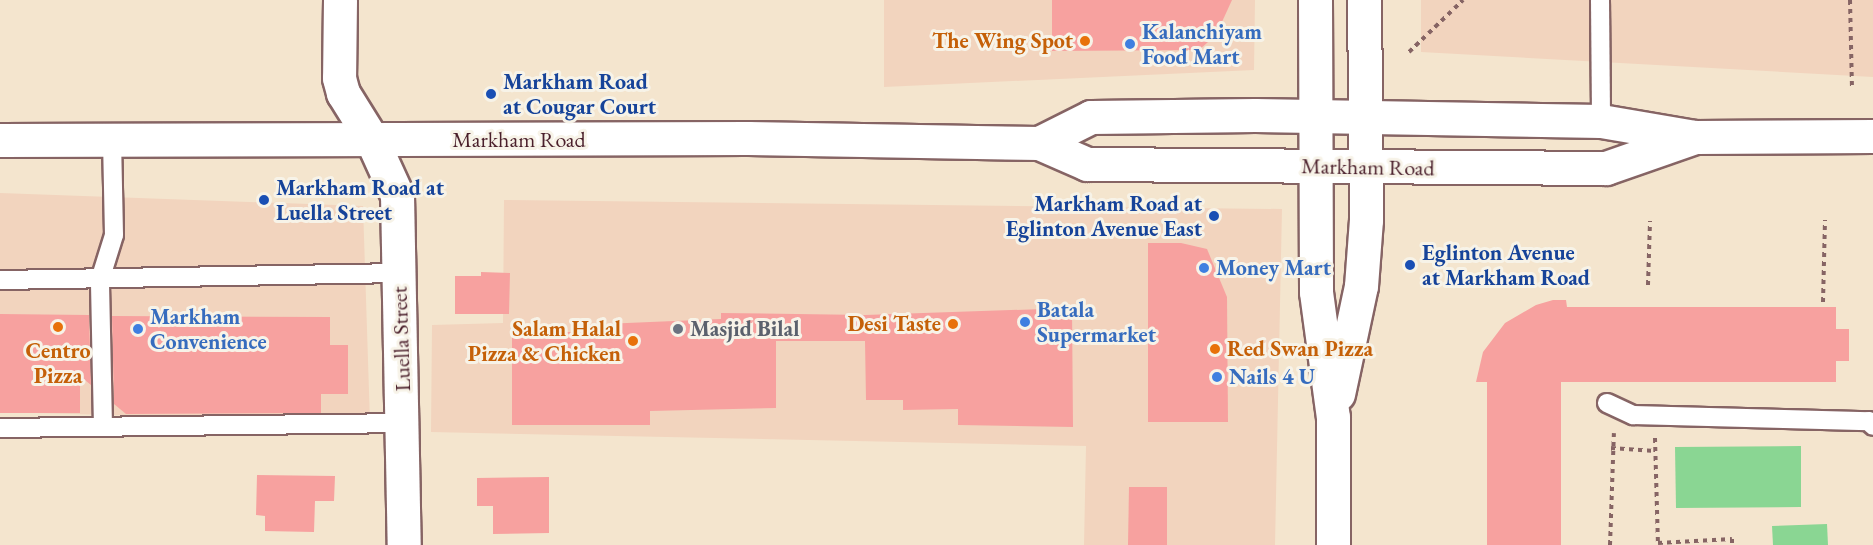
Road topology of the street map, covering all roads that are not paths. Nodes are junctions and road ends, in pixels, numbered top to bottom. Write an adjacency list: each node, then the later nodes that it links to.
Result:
1 (340, 0): 10 (main road, Luella Street)
2 (1314, 0): 6 (main road)
3 (1364, 0): 5 (main road)
4 (1600, 0): 7 (lane)
5 (1368, 115): 6 (main road, Markham Road); 7 (main road, Markham Road); 15 (main road)
6 (1316, 116): 13 (main road, Markham Road); 14 (main road)
7 (1601, 121): 9 (main road, Markham Road)
8 (1873, 136): 9 (main road, Markham Road)
9 (1695, 137): 15 (main road, Markham Road)
10 (371, 138): 12 (main road, Markham Road); 13 (main road, Markham Road); 16 (main road, Luella Street)
11 (0, 140): 12 (main road, Markham Road)
12 (112, 140): 18 (lane)
13 (1039, 143): 14 (main road, Markham Road)
14 (1315, 166): 15 (main road, Markham Road); 20 (main road)
15 (1368, 168): 20 (main road)
16 (399, 273): 18 (lane); 21 (main road, Luella Street)
17 (0, 280): 18 (lane)
18 (100, 280): 23 (lane)
19 (1613, 406): 22 (lane)
20 (1333, 417): 26 (main road)
21 (403, 423): 23 (lane); 25 (main road, Luella Street)
22 (1873, 426)
23 (103, 427): 24 (lane)
24 (0, 428)
25 (404, 545)
26 (1334, 545)

